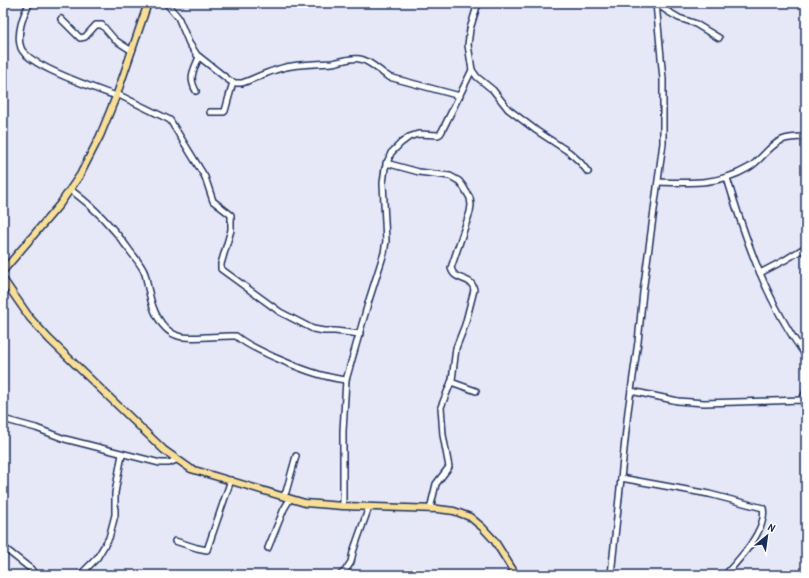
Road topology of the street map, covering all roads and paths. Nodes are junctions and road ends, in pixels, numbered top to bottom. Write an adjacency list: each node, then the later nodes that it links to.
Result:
1 (30, 3): 13 (street)
2 (148, 3): 8 (main road)
3 (166, 3): 9 (street)
4 (478, 3): 10 (street)
5 (656, 3): 7 (street); 20 (street)
6 (61, 19): 8 (street)
7 (719, 38)
8 (132, 51): 13 (main road)
9 (199, 57): 11 (street); 12 (street)
10 (472, 70): 14 (street); 18 (street)
11 (233, 82): 14 (street); 15 (street)
12 (196, 90)
13 (117, 95): 21 (main road); 26 (street)
14 (460, 96): 17 (street)
15 (210, 112)
16 (806, 137): 19 (street)
17 (386, 163): 26 (street); 29 (street)
18 (588, 172)
19 (727, 178): 20 (street); 24 (street)
20 (658, 182): 31 (street)
21 (71, 190): 23 (main road); 28 (street)
22 (806, 247): 24 (street)
23 (3, 271)
24 (760, 273): 27 (street)
25 (3, 279): 37 (main road)
26 (360, 334): 28 (street)
27 (806, 356)
28 (346, 380): 42 (street)
29 (451, 382): 30 (street); 44 (street)
30 (476, 391)
31 (631, 391): 33 (street); 38 (street)
32 (806, 391): 33 (street)
33 (804, 400)
34 (3, 420): 35 (street)
35 (122, 454): 37 (street); 49 (street)
36 (296, 456): 40 (street)
37 (176, 460): 39 (main road)
38 (621, 478): 52 (street); 53 (street)
39 (231, 480): 40 (main road); 45 (street)
40 (283, 496): 41 (main road)
41 (290, 499): 42 (main road); 47 (street)
42 (343, 506): 43 (main road)
43 (368, 507): 44 (main road); 50 (street)
44 (430, 509): 51 (main road)
45 (175, 541)
46 (3, 548): 48 (street)
47 (268, 548)
48 (35, 575)
49 (80, 575)
50 (340, 575)
51 (516, 575)
52 (611, 575)
53 (725, 575)

